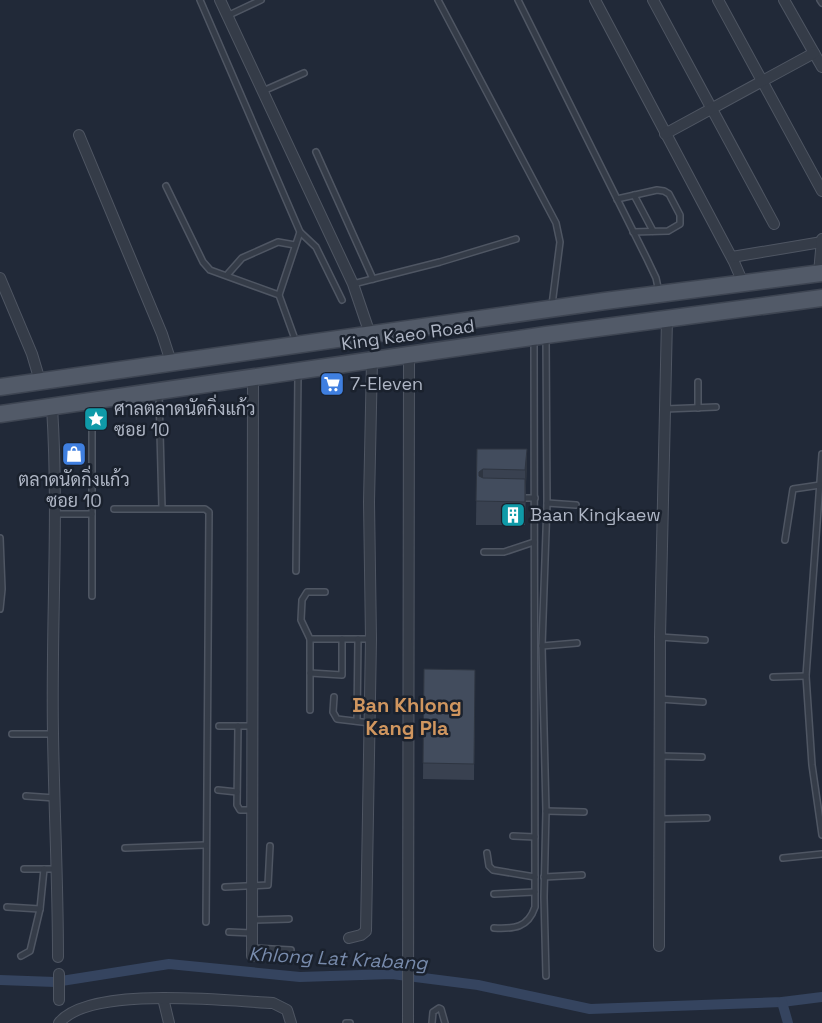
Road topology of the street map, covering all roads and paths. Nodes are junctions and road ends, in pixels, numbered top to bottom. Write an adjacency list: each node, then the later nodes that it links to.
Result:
1 (200, 0): 28 (lane)
2 (220, 0): 12 (street)
3 (262, 0): 12 (lane)
4 (438, 0): 44 (lane)
5 (518, 0): 25 (lane)
6 (595, 0): 19 (street)
7 (653, 0): 18 (street)
8 (718, 0): 16 (street)
9 (784, 0): 13 (street)
10 (820, 0): 11 (lane)
11 (822, 4)
12 (227, 16): 17 (street)
13 (814, 53): 14 (street); 16 (street)
14 (822, 67)
15 (304, 73): 17 (lane)
16 (762, 82): 18 (street); 23 (street)
17 (262, 91): 39 (street)
18 (711, 108): 19 (street); 26 (street)
19 (665, 134): 33 (street)
20 (79, 135): 51 (street)
21 (316, 152): 37 (lane)
22 (166, 186): 35 (lane)
23 (822, 191)
24 (634, 195): 25 (lane); 27 (lane); 27 (lane)
25 (617, 199): 29 (lane)
26 (774, 224)
27 (653, 231): 29 (lane)
28 (300, 232): 32 (lane); 43 (lane)
29 (633, 232): 40 (lane)
30 (516, 239): 37 (lane)
31 (822, 241): 33 (street); 34 (street)
32 (295, 245): 35 (lane); 41 (lane)
33 (732, 257): 38 (street)
34 (820, 273): 38 (main road, King Kaeo Road)
35 (227, 276): 41 (lane)
36 (0, 278): 54 (street)
37 (372, 280): 39 (lane)
38 (743, 283): 40 (main road, King Kaeo Road)
39 (353, 284): 46 (street)
40 (660, 293): 44 (main road, King Kaeo Road)
41 (279, 295): 48 (lane)
42 (822, 298): 45 (main road, King Kaeo Road)
43 (342, 300)
44 (552, 308): 46 (main road, King Kaeo Road)
45 (667, 319): 47 (main road, King Kaeo Road); 61 (street)
46 (370, 334): 48 (main road, King Kaeo Road)
47 (540, 336): 49 (main road, King Kaeo Road); 67 (lane); 68 (lane)
48 (298, 344): 51 (main road, King Kaeo Road)
49 (409, 355): 50 (main road, King Kaeo Road); 157 (street)
50 (372, 360): 52 (main road, King Kaeo Road); 86 (street)
51 (171, 362): 54 (main road, King Kaeo Road)
52 (298, 371): 53 (main road, King Kaeo Road); 78 (lane)
53 (253, 377): 57 (main road, King Kaeo Road); 101 (street)
54 (40, 381): 56 (main road, King Kaeo Road)
55 (698, 382): 59 (lane)
56 (0, 387)
57 (159, 391): 58 (main road, King Kaeo Road); 70 (lane)
58 (52, 407): 62 (main road, King Kaeo Road); 72 (street)
59 (698, 408): 60 (lane); 61 (lane)
60 (716, 408)
61 (664, 409): 82 (street)
62 (0, 414)
63 (92, 416): 73 (lane)
64 (822, 454): 65 (lane)
65 (820, 485): 75 (lane); 91 (lane)
66 (509, 498): 67 (lane)
67 (534, 498): 76 (lane)
68 (547, 503): 69 (lane); 89 (lane)
69 (576, 505)
70 (162, 508): 71 (lane); 118 (lane)
71 (114, 509)
72 (55, 514): 73 (lane); 103 (street)
73 (92, 514): 80 (lane)
74 (0, 538): 81 (lane)
75 (785, 540)
76 (534, 542): 77 (lane); 117 (lane)
77 (484, 552)
78 (296, 571)
79 (325, 592): 83 (lane)
80 (92, 596)
81 (0, 609)
82 (660, 637): 87 (lane); 94 (street)
83 (310, 639): 84 (lane); 90 (lane)
84 (342, 639): 85 (lane); 90 (lane)
85 (358, 639): 86 (lane); 97 (lane)
86 (371, 639): 98 (street)
87 (705, 640)
88 (578, 643): 89 (lane)
89 (542, 646): 111 (lane)
90 (310, 673): 96 (lane)
91 (806, 676): 92 (lane); 115 (lane)
92 (773, 677)
93 (334, 697): 97 (lane)
94 (660, 700): 95 (lane); 104 (street)
95 (703, 702)
96 (310, 710)
97 (357, 721): 98 (lane)
98 (370, 723): 142 (street)
99 (218, 726): 100 (lane)
100 (238, 726): 101 (lane); 107 (lane)
101 (252, 726): 110 (street)
102 (12, 734): 103 (lane)
103 (53, 734): 109 (street)
104 (660, 756): 105 (lane); 114 (street)
105 (702, 757)
106 (218, 790): 107 (lane)
107 (237, 792): 110 (lane)
108 (26, 796): 109 (lane)
109 (56, 798): 126 (street)
110 (252, 810): 131 (street)
111 (546, 811): 112 (lane); 129 (lane)
112 (584, 812)
113 (706, 818): 114 (lane)
114 (659, 819): 143 (street)
115 (822, 835)
116 (513, 836): 117 (lane)
117 (535, 837): 128 (lane)
118 (205, 845): 120 (lane); 138 (lane)
119 (270, 846): 131 (lane)
120 (125, 848)
121 (487, 853): 128 (lane)
122 (822, 854): 123 (lane)
123 (783, 858)
124 (24, 869): 125 (lane)
125 (44, 869): 126 (lane); 135 (lane)
126 (58, 869): 147 (street)
127 (582, 875): 129 (lane)
128 (535, 877): 132 (lane)
129 (544, 877): 149 (lane)
130 (225, 887): 131 (lane)
131 (252, 888): 137 (street)
132 (535, 892): 133 (lane); 139 (lane)
133 (494, 894)
134 (7, 907): 135 (lane)
135 (40, 908): 146 (lane)
136 (289, 919): 137 (lane)
137 (252, 920): 141 (street)
138 (206, 922)
139 (494, 928)
140 (229, 932): 141 (lane)
141 (252, 933): 145 (street)
142 (349, 938)
143 (659, 946)
144 (290, 950): 145 (lane)
145 (252, 952)
146 (21, 956)
147 (58, 957)
148 (59, 974): 151 (street)
149 (546, 976)
150 (163, 998): 152 (street); 153 (street); 154 (street)
151 (59, 1000)
152 (58, 1023)
153 (169, 1023)
154 (291, 1023)
155 (346, 1023): 156 (lane)
156 (350, 1023)
157 (408, 1023)
158 (432, 1023): 159 (lane)
159 (445, 1023)

